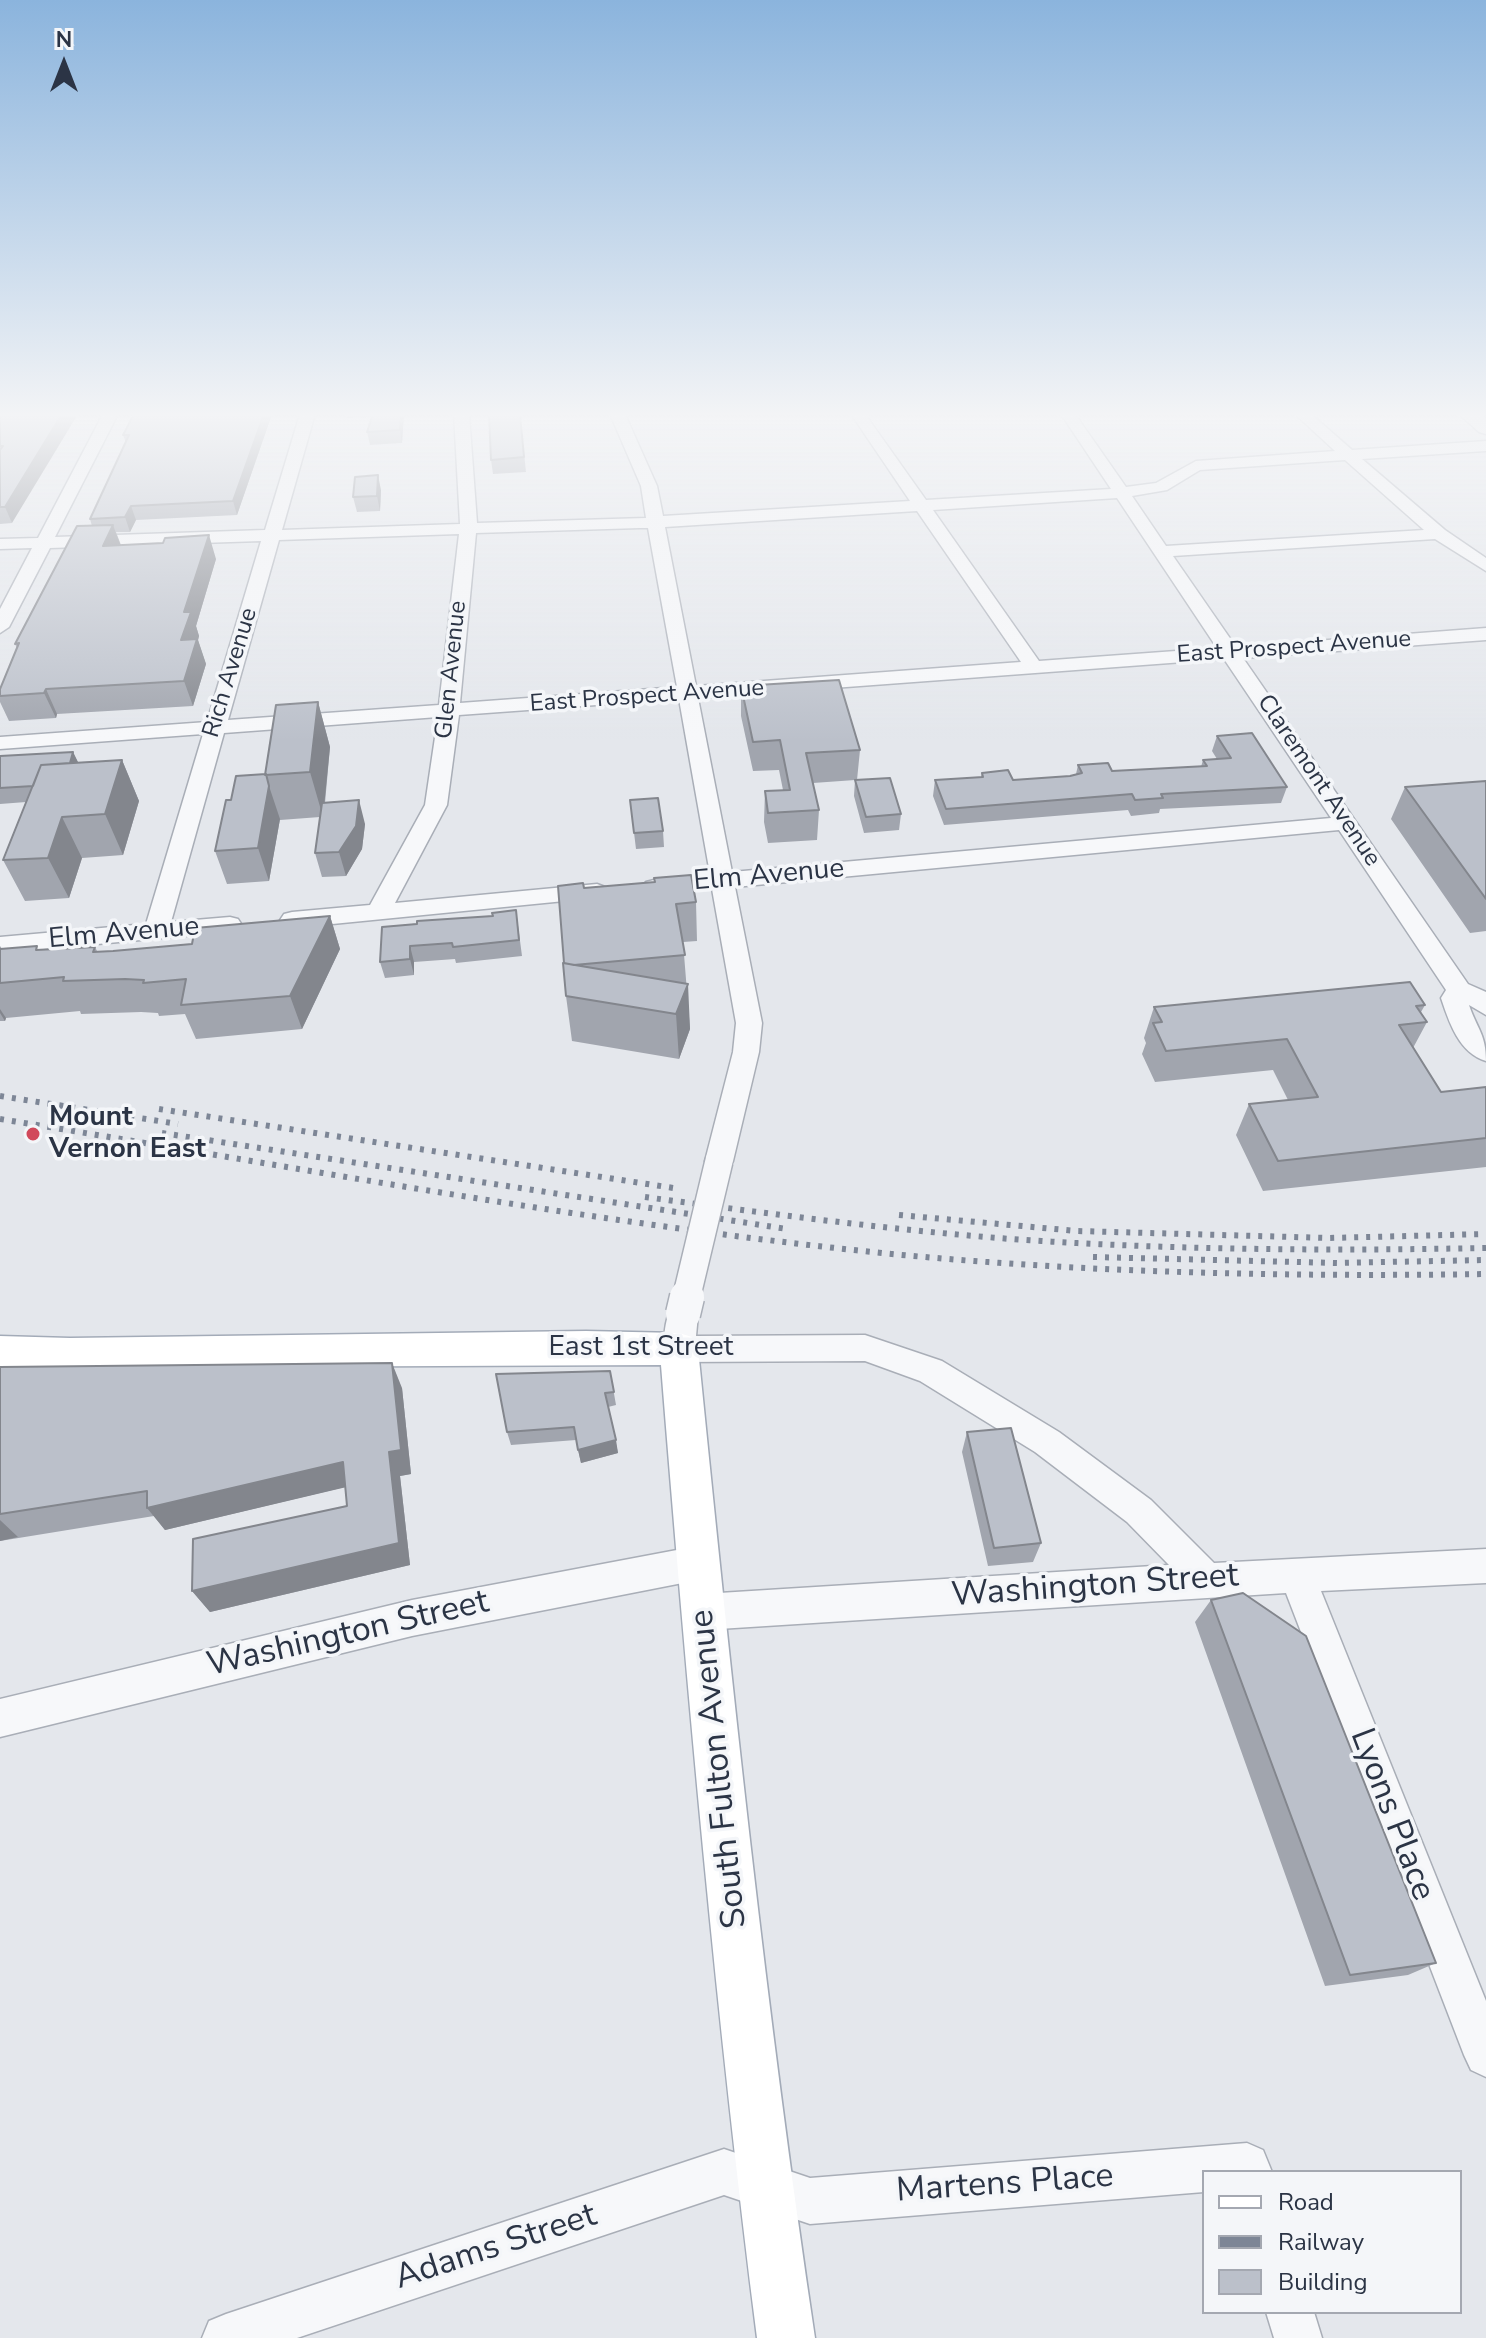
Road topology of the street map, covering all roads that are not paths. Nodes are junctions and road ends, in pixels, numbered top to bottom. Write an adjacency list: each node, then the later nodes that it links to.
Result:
1 (54, 523): 12 (street)
2 (275, 523): 11 (street, Rich Avenue)
3 (468, 523): 9 (street, Glen Avenue)
4 (621, 523): 9 (street)
5 (655, 523): 20 (street, South Fulton Avenue)
6 (936, 523): 19 (street)
7 (1144, 523): 14 (street, Claremont Avenue)
8 (1426, 523): 10 (street)
9 (468, 528): 11 (street); 21 (street, Glen Avenue)
10 (1439, 534): 14 (street); 15 (street)
11 (271, 535): 12 (street); 22 (street, Rich Avenue)
12 (44, 542): 13 (street); 16 (street)
13 (0, 544)
14 (1164, 551): 18 (street, Claremont Avenue)
15 (1486, 566)
16 (0, 627)
17 (1486, 634): 18 (street, East Prospect Avenue)
18 (1231, 653): 19 (street, East Prospect Avenue); 24 (street, Claremont Avenue)
19 (1034, 667): 20 (street, East Prospect Avenue)
20 (687, 694): 21 (street, East Prospect Avenue); 25 (street, South Fulton Avenue)
21 (447, 712): 22 (street, East Prospect Avenue); 26 (street, Glen Avenue)
22 (215, 728): 23 (street, East Prospect Avenue); 27 (street, Rich Avenue)
23 (0, 743)
24 (1347, 823): 25 (street, Elm Avenue); 29 (street, Claremont Avenue)
25 (721, 881): 26 (street, Elm Avenue); 32 (street, South Fulton Avenue, bridge)
26 (378, 912): 27 (street, Elm Avenue)
27 (156, 932): 28 (street, Elm Avenue)
28 (0, 945)
29 (1459, 990): 30 (street, Claremont Avenue); 31 (street, Claremont Avenue)
30 (1486, 1006)
31 (1486, 1052)
32 (681, 1331): 33 (main road, East 1st Street); 34 (main road, South Fulton Avenue); 37 (street, East 1st Street)
33 (0, 1352)
34 (698, 1563): 38 (main road, South Fulton Avenue); 39 (street, Washington Street)
35 (1486, 1566): 36 (street, Washington Street)
36 (1297, 1575): 37 (street, Washington Street); 40 (street, Lyons Place)
37 (1207, 1580): 38 (street, Washington Street)
38 (703, 1612): 42 (main road, South Fulton Avenue)
39 (0, 1718)
40 (1486, 2055)
41 (1202, 2172): 42 (street, Martens Place)
42 (765, 2186): 44 (street, Adams Street); 45 (main road, South Fulton Avenue)
43 (1291, 2314): 46 (street)
44 (226, 2338)
45 (786, 2338)
46 (1298, 2338)

